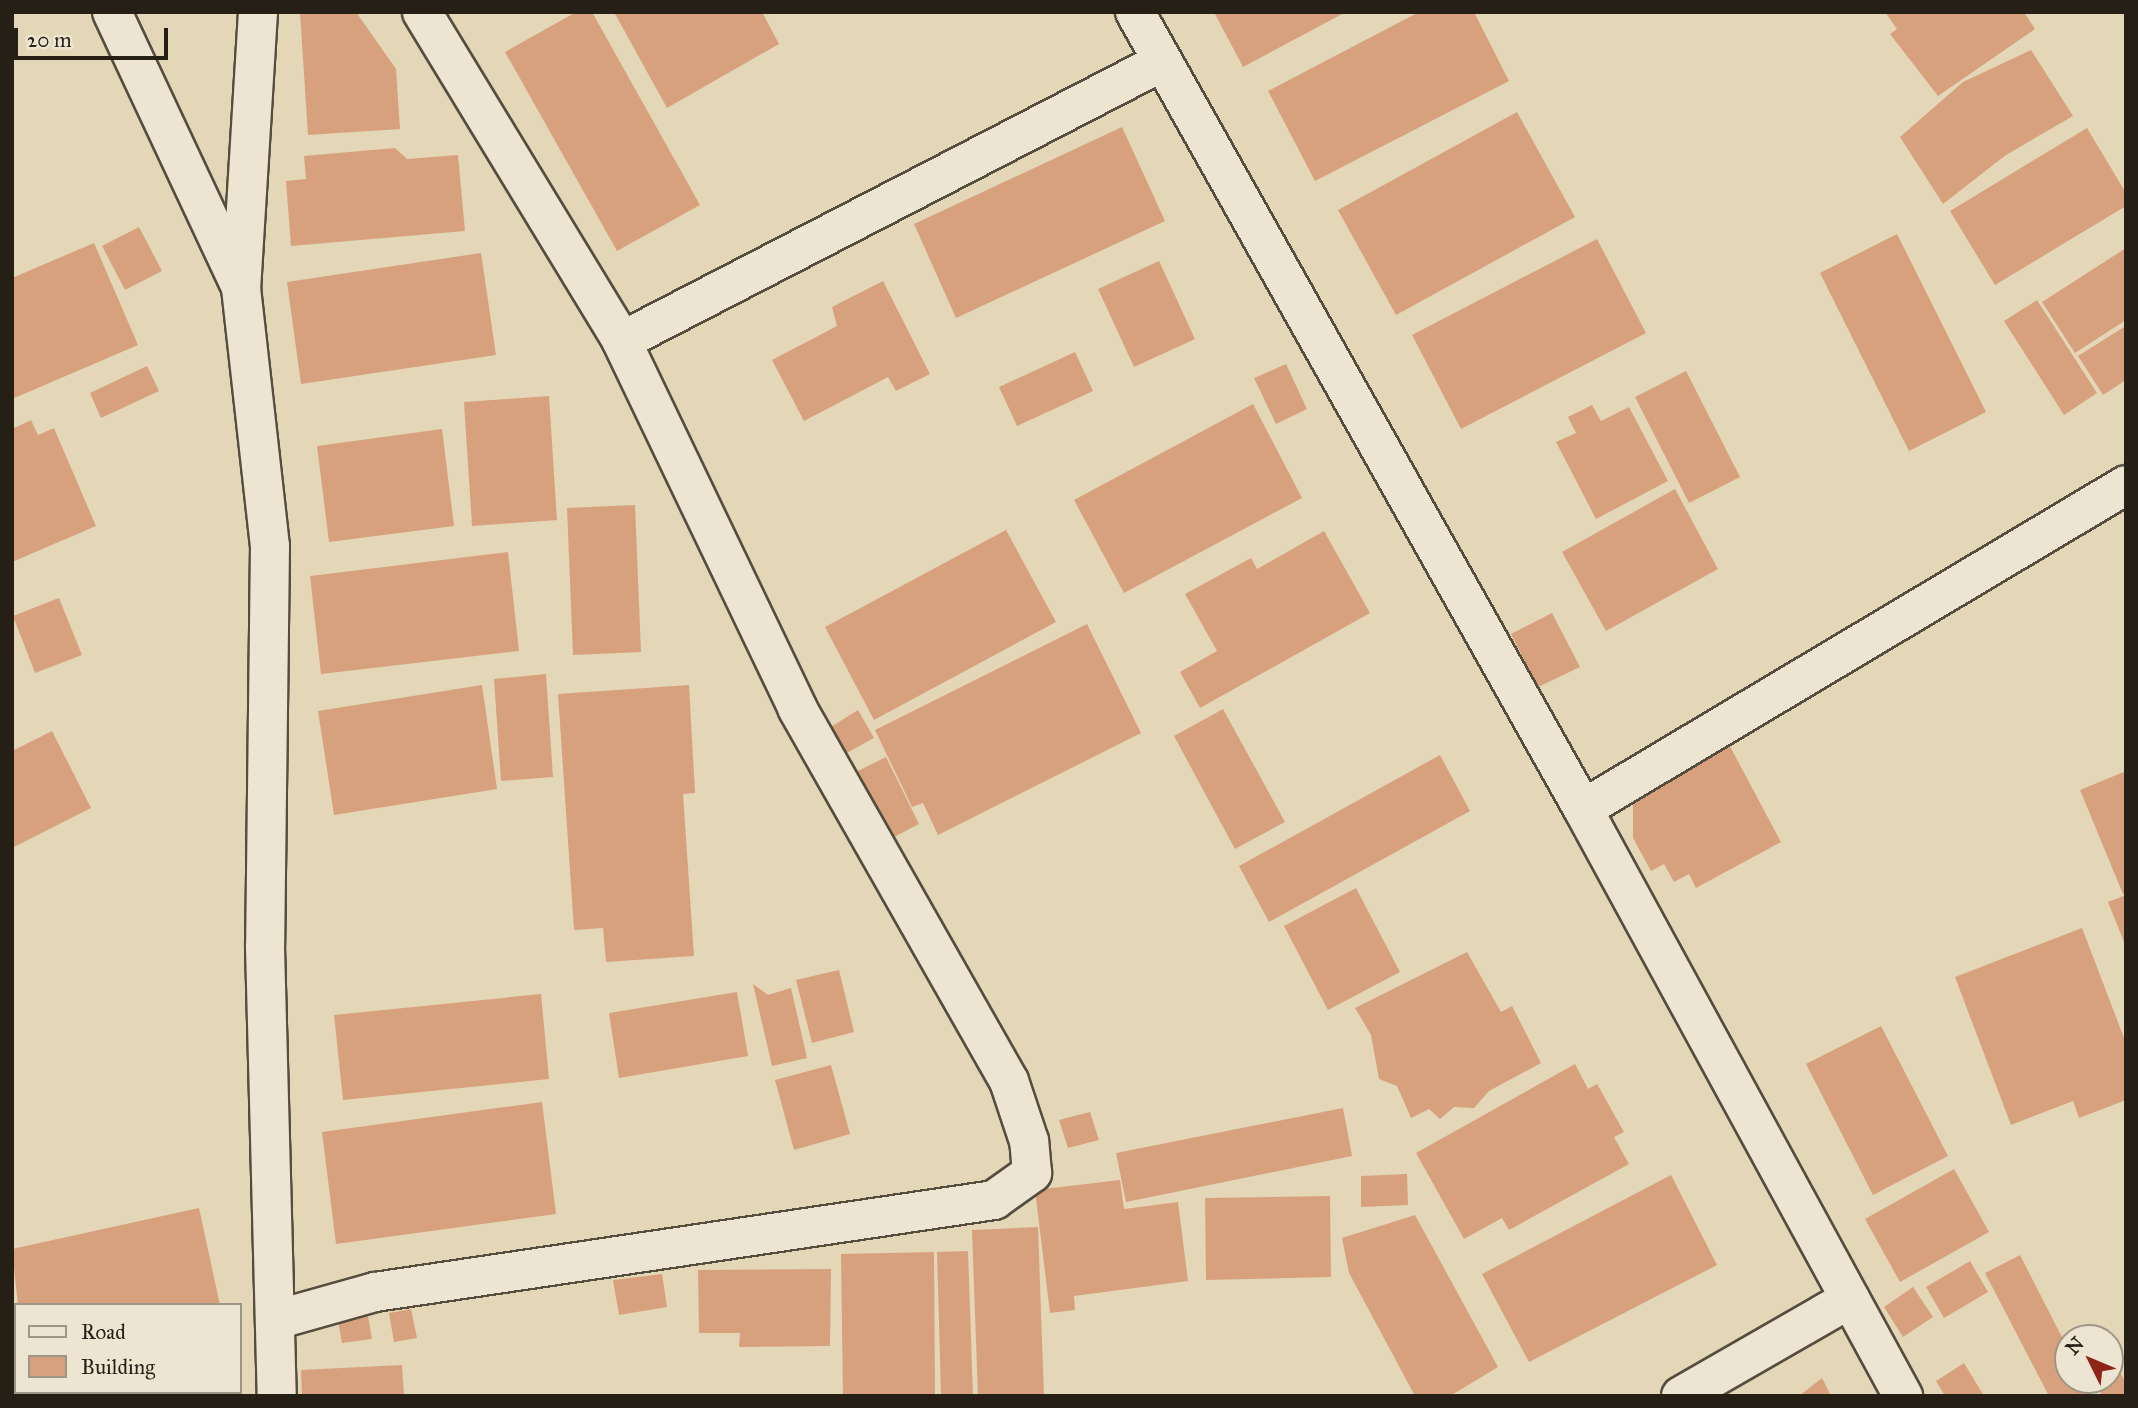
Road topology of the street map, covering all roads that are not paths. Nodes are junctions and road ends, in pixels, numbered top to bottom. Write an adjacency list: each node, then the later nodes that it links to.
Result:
1 (112, 12): 6 (street)
2 (258, 12): 6 (street)
3 (422, 12): 7 (street)
4 (1135, 12): 5 (street)
5 (1160, 63): 7 (street); 9 (street)
6 (241, 288): 11 (street)
7 (622, 341): 11 (street)
8 (2126, 485): 9 (street)
9 (1583, 809): 10 (street)
10 (1850, 1299): 13 (street); 14 (street)
11 (279, 1319): 12 (street)
12 (277, 1396)
13 (1681, 1396)
14 (1903, 1396)

